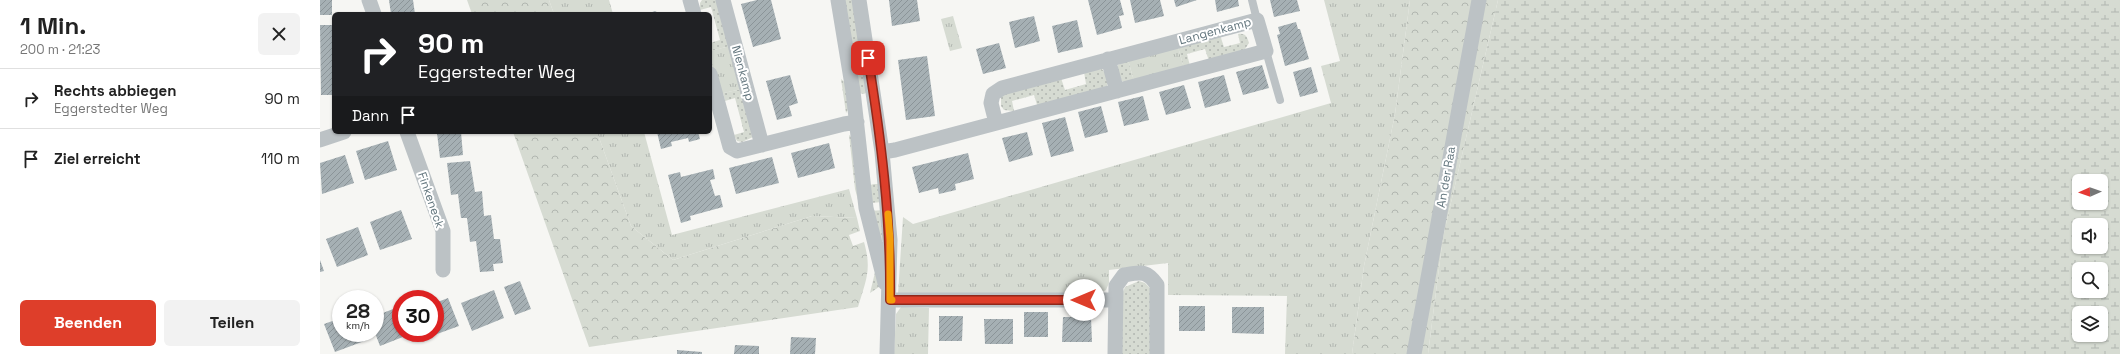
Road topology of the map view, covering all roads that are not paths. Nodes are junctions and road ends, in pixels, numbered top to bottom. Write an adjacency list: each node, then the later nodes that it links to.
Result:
1 (369, 0): 8 (street)
2 (690, 0): 9 (street)
3 (723, 0): 22 (street, Nienkamp)
4 (838, 0): 16 (street)
5 (859, 0): 23 (street)
6 (1252, 0): 10 (lane)
7 (1479, 0): 30 (street, An der Raa)
8 (373, 12)
9 (693, 12)
10 (1258, 20): 11 (street, Langenkamp); 12 (street, Langenkamp)
11 (1266, 51): 14 (street); 15 (lane)
12 (1108, 60): 14 (street); 17 (street, Langenkamp)
13 (712, 81): 22 (street)
14 (1117, 91): 17 (street)
15 (1280, 100)
16 (857, 122): 21 (street); 22 (street)
17 (996, 123): 23 (street)
18 (338, 134): 20 (street)
19 (408, 134): 24 (street, Finkeneck)
20 (320, 140)
21 (860, 144): 23 (street); 25 (street)
22 (762, 146)
23 (881, 146): 25 (street)
24 (443, 270)
25 (890, 300): 26 (street); 27 (street)
26 (1116, 300): 28 (street); 29 (street)
27 (887, 354)
28 (1115, 354)
29 (1157, 354)
30 (1414, 354)

